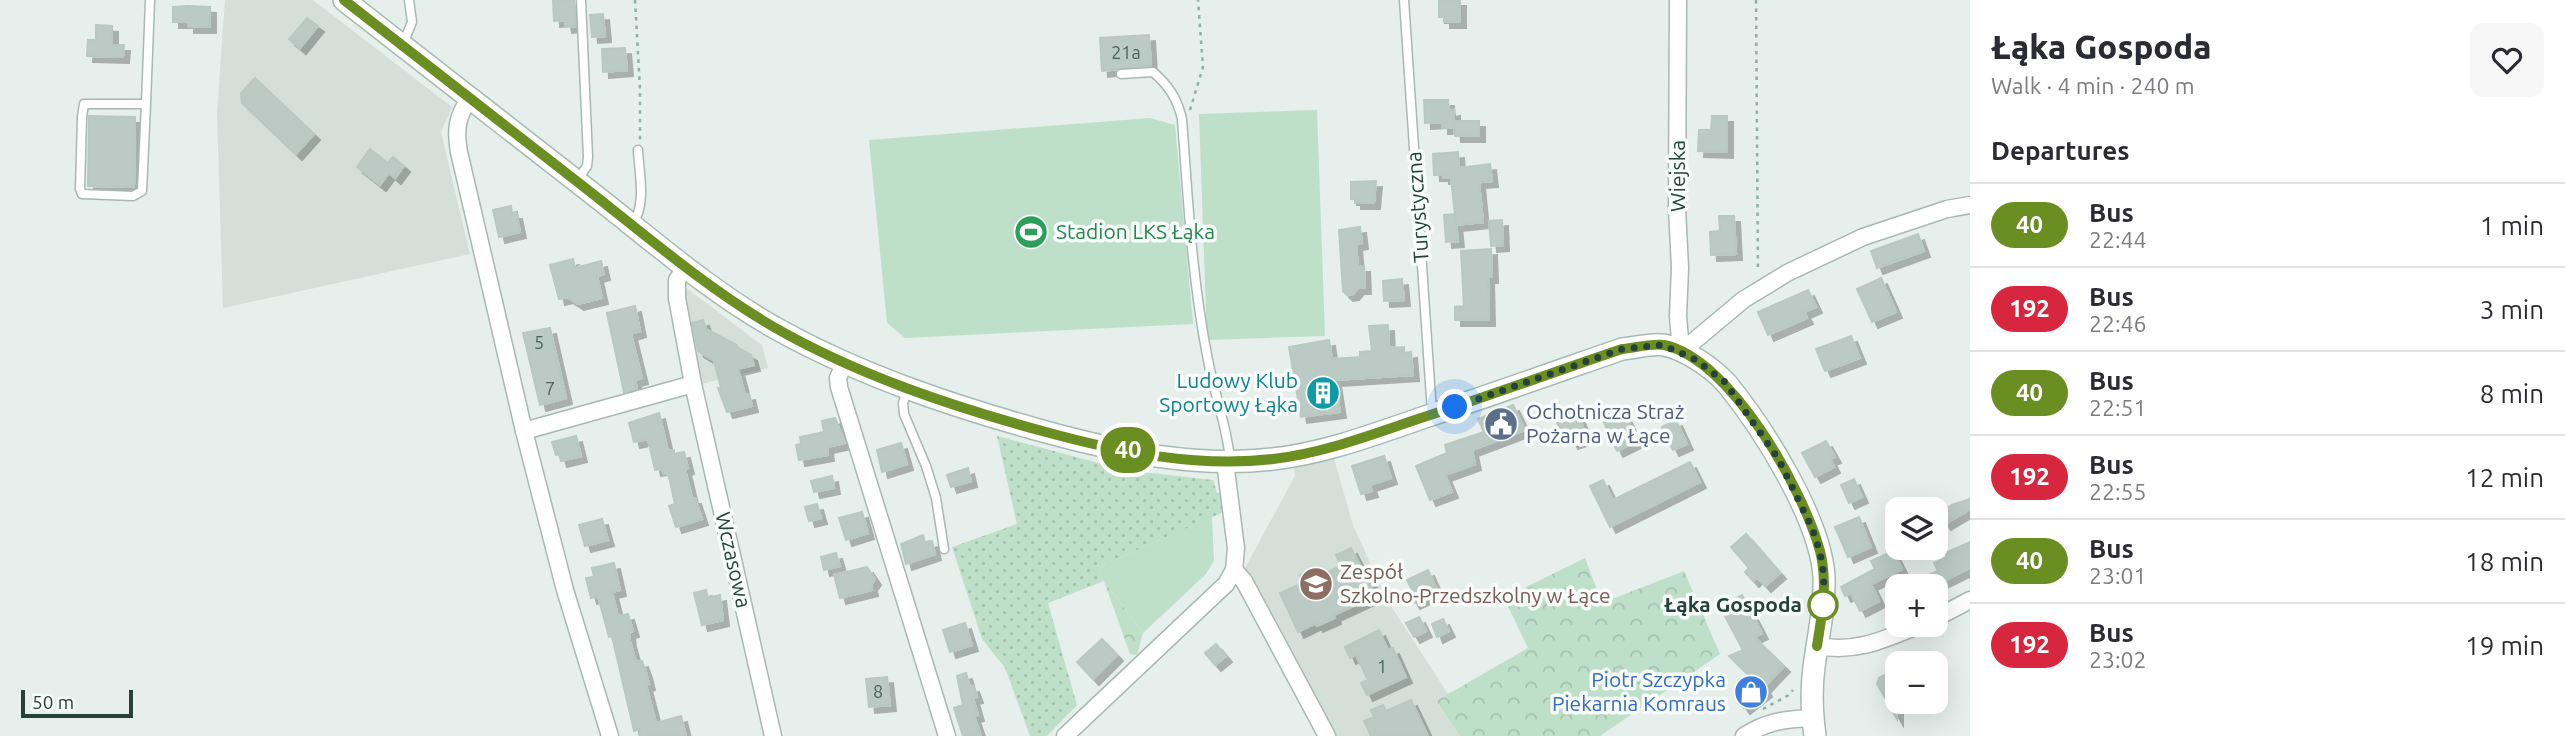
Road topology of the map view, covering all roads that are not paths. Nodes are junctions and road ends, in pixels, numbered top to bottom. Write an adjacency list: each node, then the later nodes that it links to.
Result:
1 (150, 0): 10 (lane)
2 (344, 0): 7 (main road)
3 (409, 0): 7 (lane)
4 (582, 0): 12 (lane)
5 (1404, 0): 20 (lane, Turystyczna)
6 (1678, 0): 16 (street, Wiejska)
7 (402, 45): 9 (main road)
8 (1121, 74): 22 (lane)
9 (470, 98): 12 (main road); 21 (street)
10 (146, 104): 10 (lane)
11 (638, 150): 14 (lane)
12 (577, 181): 14 (main road)
13 (1970, 205): 16 (street)
14 (632, 225): 15 (main road)
15 (686, 266): 17 (main road); 18 (street, Wczasowa)
16 (1681, 352): 20 (main road); 28 (main road)
17 (845, 362): 19 (main road); 32 (street)
18 (693, 384): 21 (street); 31 (street, Wczasowa)
19 (908, 388): 22 (main road); 23 (lane)
20 (1433, 415): 22 (main road)
21 (524, 431): 30 (street)
22 (1228, 462): 24 (street)
23 (944, 549)
24 (1234, 570): 33 (street); 34 (street)
25 (1970, 600): 26 (street)
26 (1948, 612)
27 (1892, 637): 28 (street)
28 (1817, 646): 29 (main road)
29 (1814, 727): 35 (street)
30 (610, 736)
31 (773, 736)
32 (947, 736)
33 (1065, 736)
34 (1327, 736)
35 (1744, 736)
36 (1759, 736): 37 (street)
37 (1766, 736)

